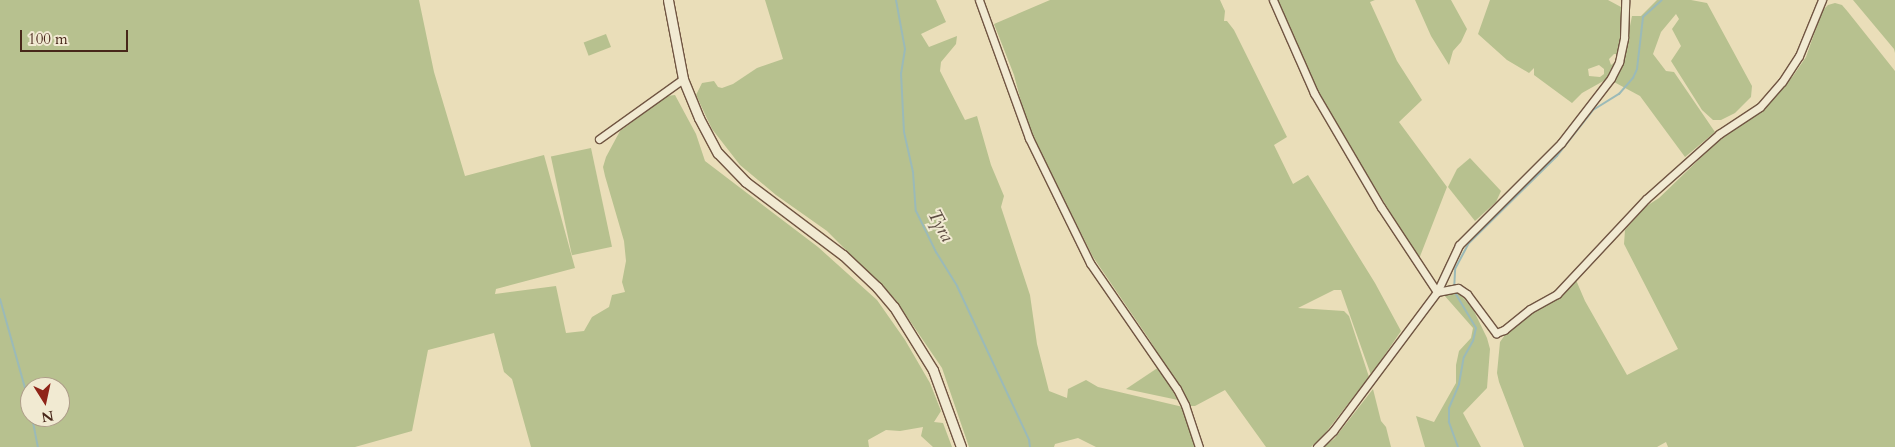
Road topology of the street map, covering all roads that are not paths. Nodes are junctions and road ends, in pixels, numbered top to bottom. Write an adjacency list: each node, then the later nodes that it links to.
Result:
1 (668, 0): 6 (street)
2 (979, 0): 10 (street)
3 (1273, 0): 8 (street)
4 (1625, 0): 8 (street)
5 (1822, 0): 8 (street)
6 (683, 79): 7 (street); 9 (street)
7 (599, 139)
8 (1437, 292): 11 (street)
9 (961, 447)
10 (1199, 447)
11 (1317, 447)

